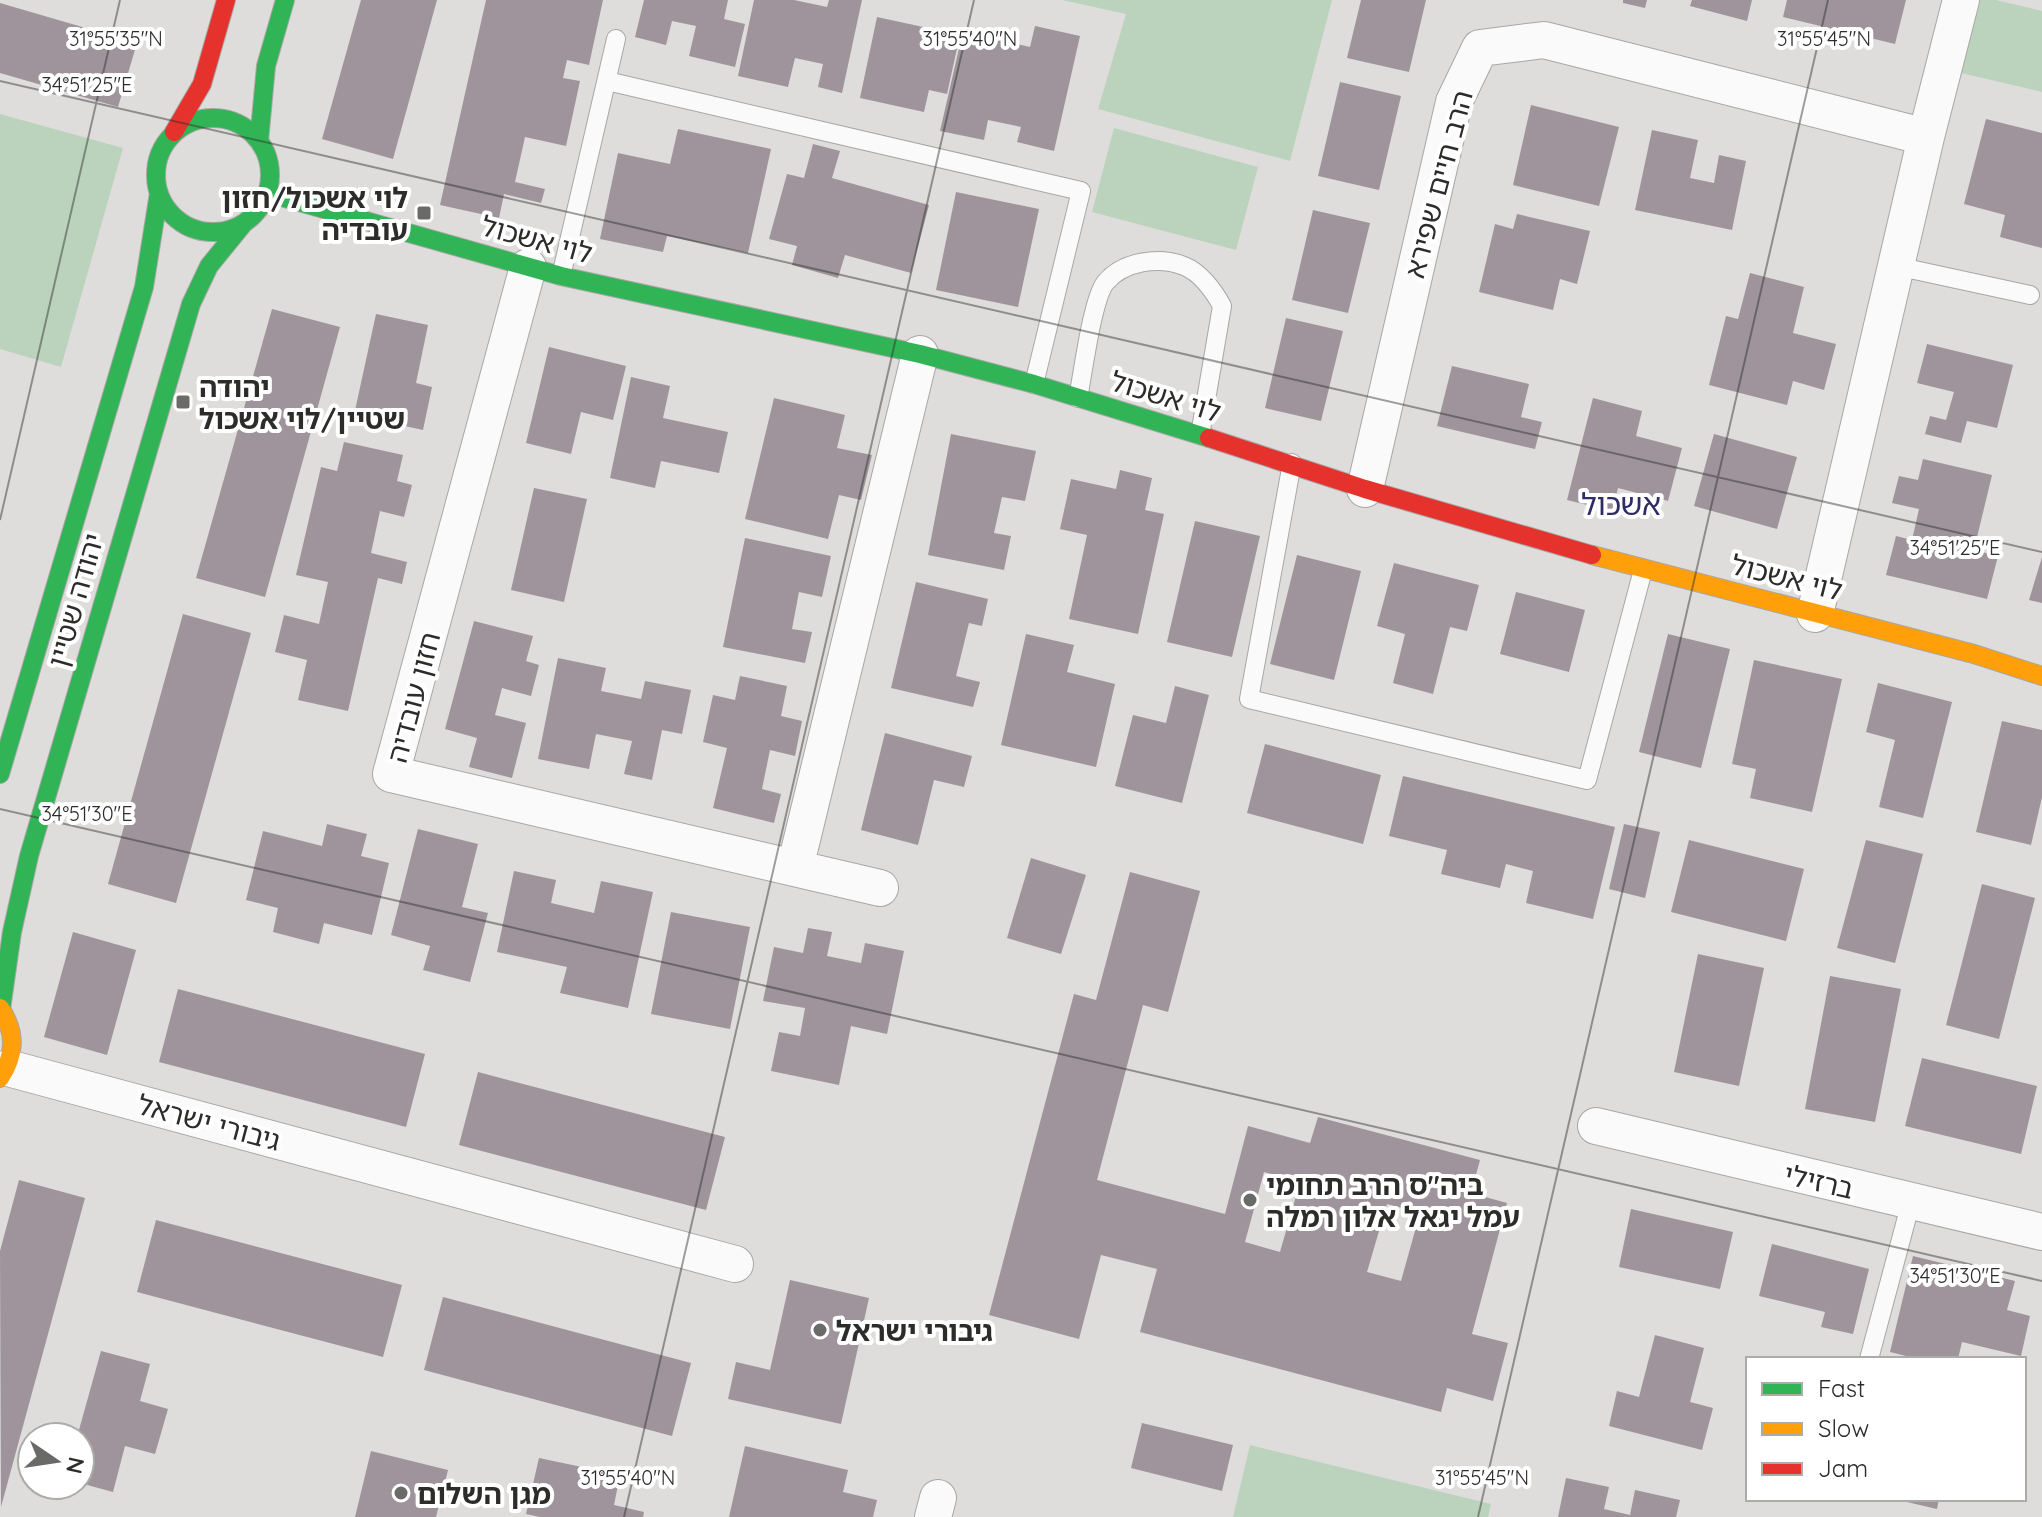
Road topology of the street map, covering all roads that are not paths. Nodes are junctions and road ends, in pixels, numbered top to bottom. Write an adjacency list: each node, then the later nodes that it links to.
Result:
1 (226, 0): 6 (main road)
2 (285, 0): 8 (main road)
3 (1961, 0): 7 (street)
4 (616, 39): 5 (lane)
5 (607, 81): 13 (lane); 16 (lane)
6 (174, 132): 8 (main road); 9 (main road)
7 (1926, 137): 12 (street); 20 (street, הרב חיים שפירא)
8 (259, 141): 10 (main road)
9 (159, 193): 11 (main road); 24 (main road, יהודה שטיין)
10 (267, 193): 11 (main road); 13 (main road, לוי אשכול)
11 (244, 223): 27 (main road, יהודה שטיין)
12 (1896, 266): 14 (lane); 22 (street)
13 (544, 271): 15 (main road, לוי אשכול); 25 (street, חזון עובדיה)
14 (2030, 295)
15 (920, 354): 16 (main road, לוי אשכול); 25 (street)
16 (1034, 384): 17 (main road, לוי אשכול)
17 (1078, 398): 18 (main road, לוי אשכול); 18 (lane)
18 (1200, 435): 19 (main road, לוי אשכול)
19 (1292, 463): 20 (main road, לוי אשכול); 21 (lane)
20 (1365, 489): 21 (main road, לוי אשכול)
21 (1643, 570): 22 (main road, לוי אשכול)
22 (1815, 614): 23 (main road, לוי אשכול)
23 (2042, 676)
24 (0, 774)
25 (795, 868): 26 (street, חזון עובדיה)
26 (880, 888)
27 (0, 1008): 28 (main road)
28 (4, 1073): 32 (street, גיבורי ישראל)
29 (1596, 1126): 30 (street, ברזילי)
30 (1911, 1202): 31 (street, ברזילי); 33 (lane)
31 (2042, 1232)
32 (735, 1264)
33 (1870, 1357)

